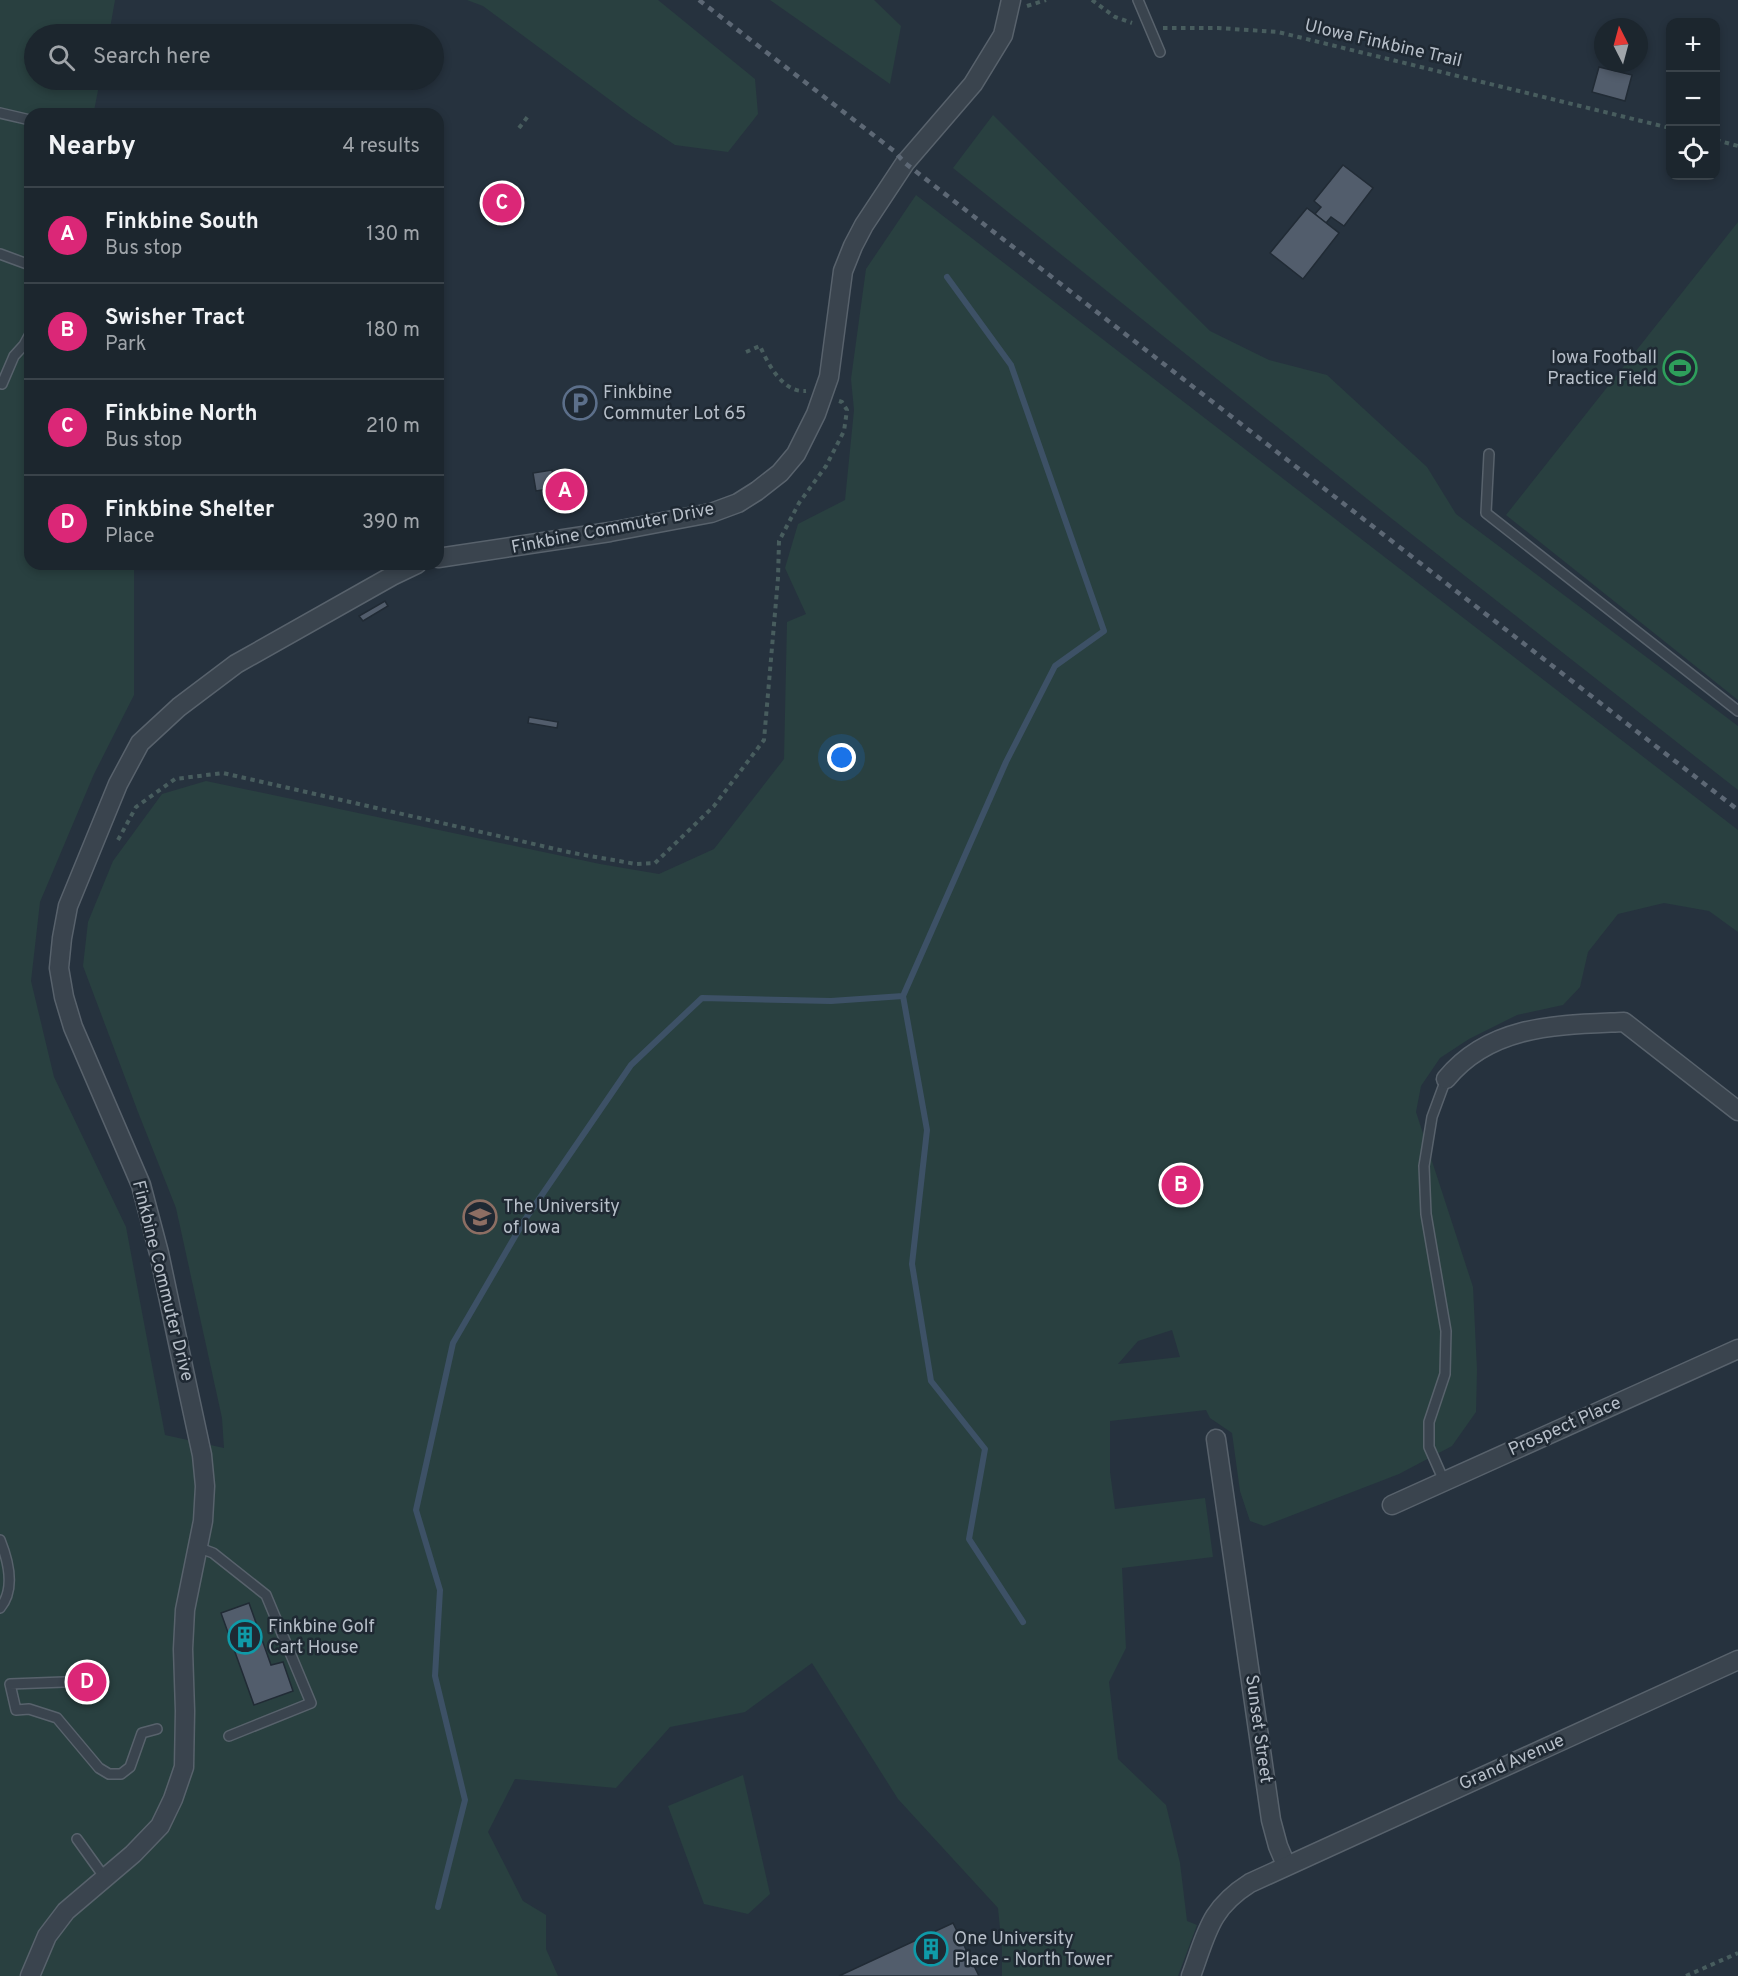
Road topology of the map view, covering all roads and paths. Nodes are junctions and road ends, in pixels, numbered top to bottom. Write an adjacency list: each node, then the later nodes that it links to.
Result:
1 (1011, 0): 18 (street, Finkbine Commuter Drive)
2 (1092, 0): 4 (path, UIowa Finkbine Trail)
3 (1138, 0): 4 (lane)
4 (1149, 26): 5 (lane); 9 (path, UIowa Finkbine Trail)
5 (1160, 52)
6 (0, 113): 8 (lane)
7 (530, 115): 10 (path)
8 (24, 119)
9 (1666, 127)
10 (519, 128)
11 (1720, 141): 12 (path)
12 (1738, 146)
13 (0, 254): 14 (lane)
14 (24, 263)
15 (24, 345): 17 (lane)
16 (746, 352): 18 (path)
17 (1, 386)
18 (818, 392): 20 (street, Finkbine Commuter Drive); 23 (path)
19 (1489, 454): 22 (lane)
20 (444, 557)
21 (404, 570): 31 (street, Finkbine Commuter Drive)
22 (1738, 711)
23 (115, 844)
24 (1446, 1079): 25 (street); 28 (lane)
25 (1738, 1111)
26 (1738, 1349): 28 (street, Prospect Place)
27 (1216, 1439): 38 (street, Sunset Street)
28 (1444, 1481): 29 (street, Prospect Place)
29 (1392, 1505)
30 (0, 1540): 32 (lane)
31 (198, 1547): 36 (lane); 39 (street, Finkbine Commuter Drive)
32 (0, 1608)
33 (1738, 1660): 38 (street, Grand Avenue)
34 (64, 1682): 35 (lane)
35 (157, 1730)
36 (229, 1736)
37 (77, 1839): 39 (lane)
38 (1286, 1865): 42 (street)
39 (105, 1878): 41 (street, Finkbine Commuter Drive)
40 (1738, 1953): 43 (path)
41 (30, 1976)
42 (1191, 1976)
43 (1686, 1976)

